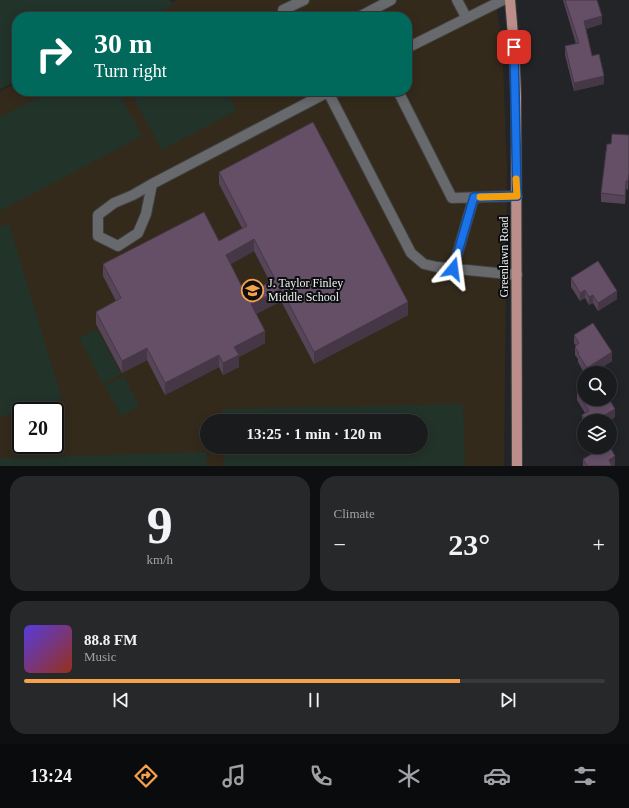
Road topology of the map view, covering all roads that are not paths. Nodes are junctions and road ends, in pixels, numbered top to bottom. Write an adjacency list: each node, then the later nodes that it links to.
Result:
1 (304, 0): 6 (lane)
2 (391, 0): 7 (lane)
3 (457, 0): 8 (lane)
4 (503, 0): 8 (lane)
5 (510, 0): 14 (main road, Greenlawn Road)
6 (284, 12)
7 (368, 12)
8 (466, 17): 9 (lane)
9 (412, 45)
10 (319, 96): 13 (lane)
11 (331, 96): 16 (lane)
12 (401, 96): 15 (lane)
13 (152, 184): 13 (lane)
14 (517, 196): 15 (lane); 17 (main road, Greenlawn Road)
15 (474, 197): 16 (lane)
16 (453, 269): 17 (lane)
17 (517, 275): 18 (main road, Greenlawn Road)
18 (518, 466)

